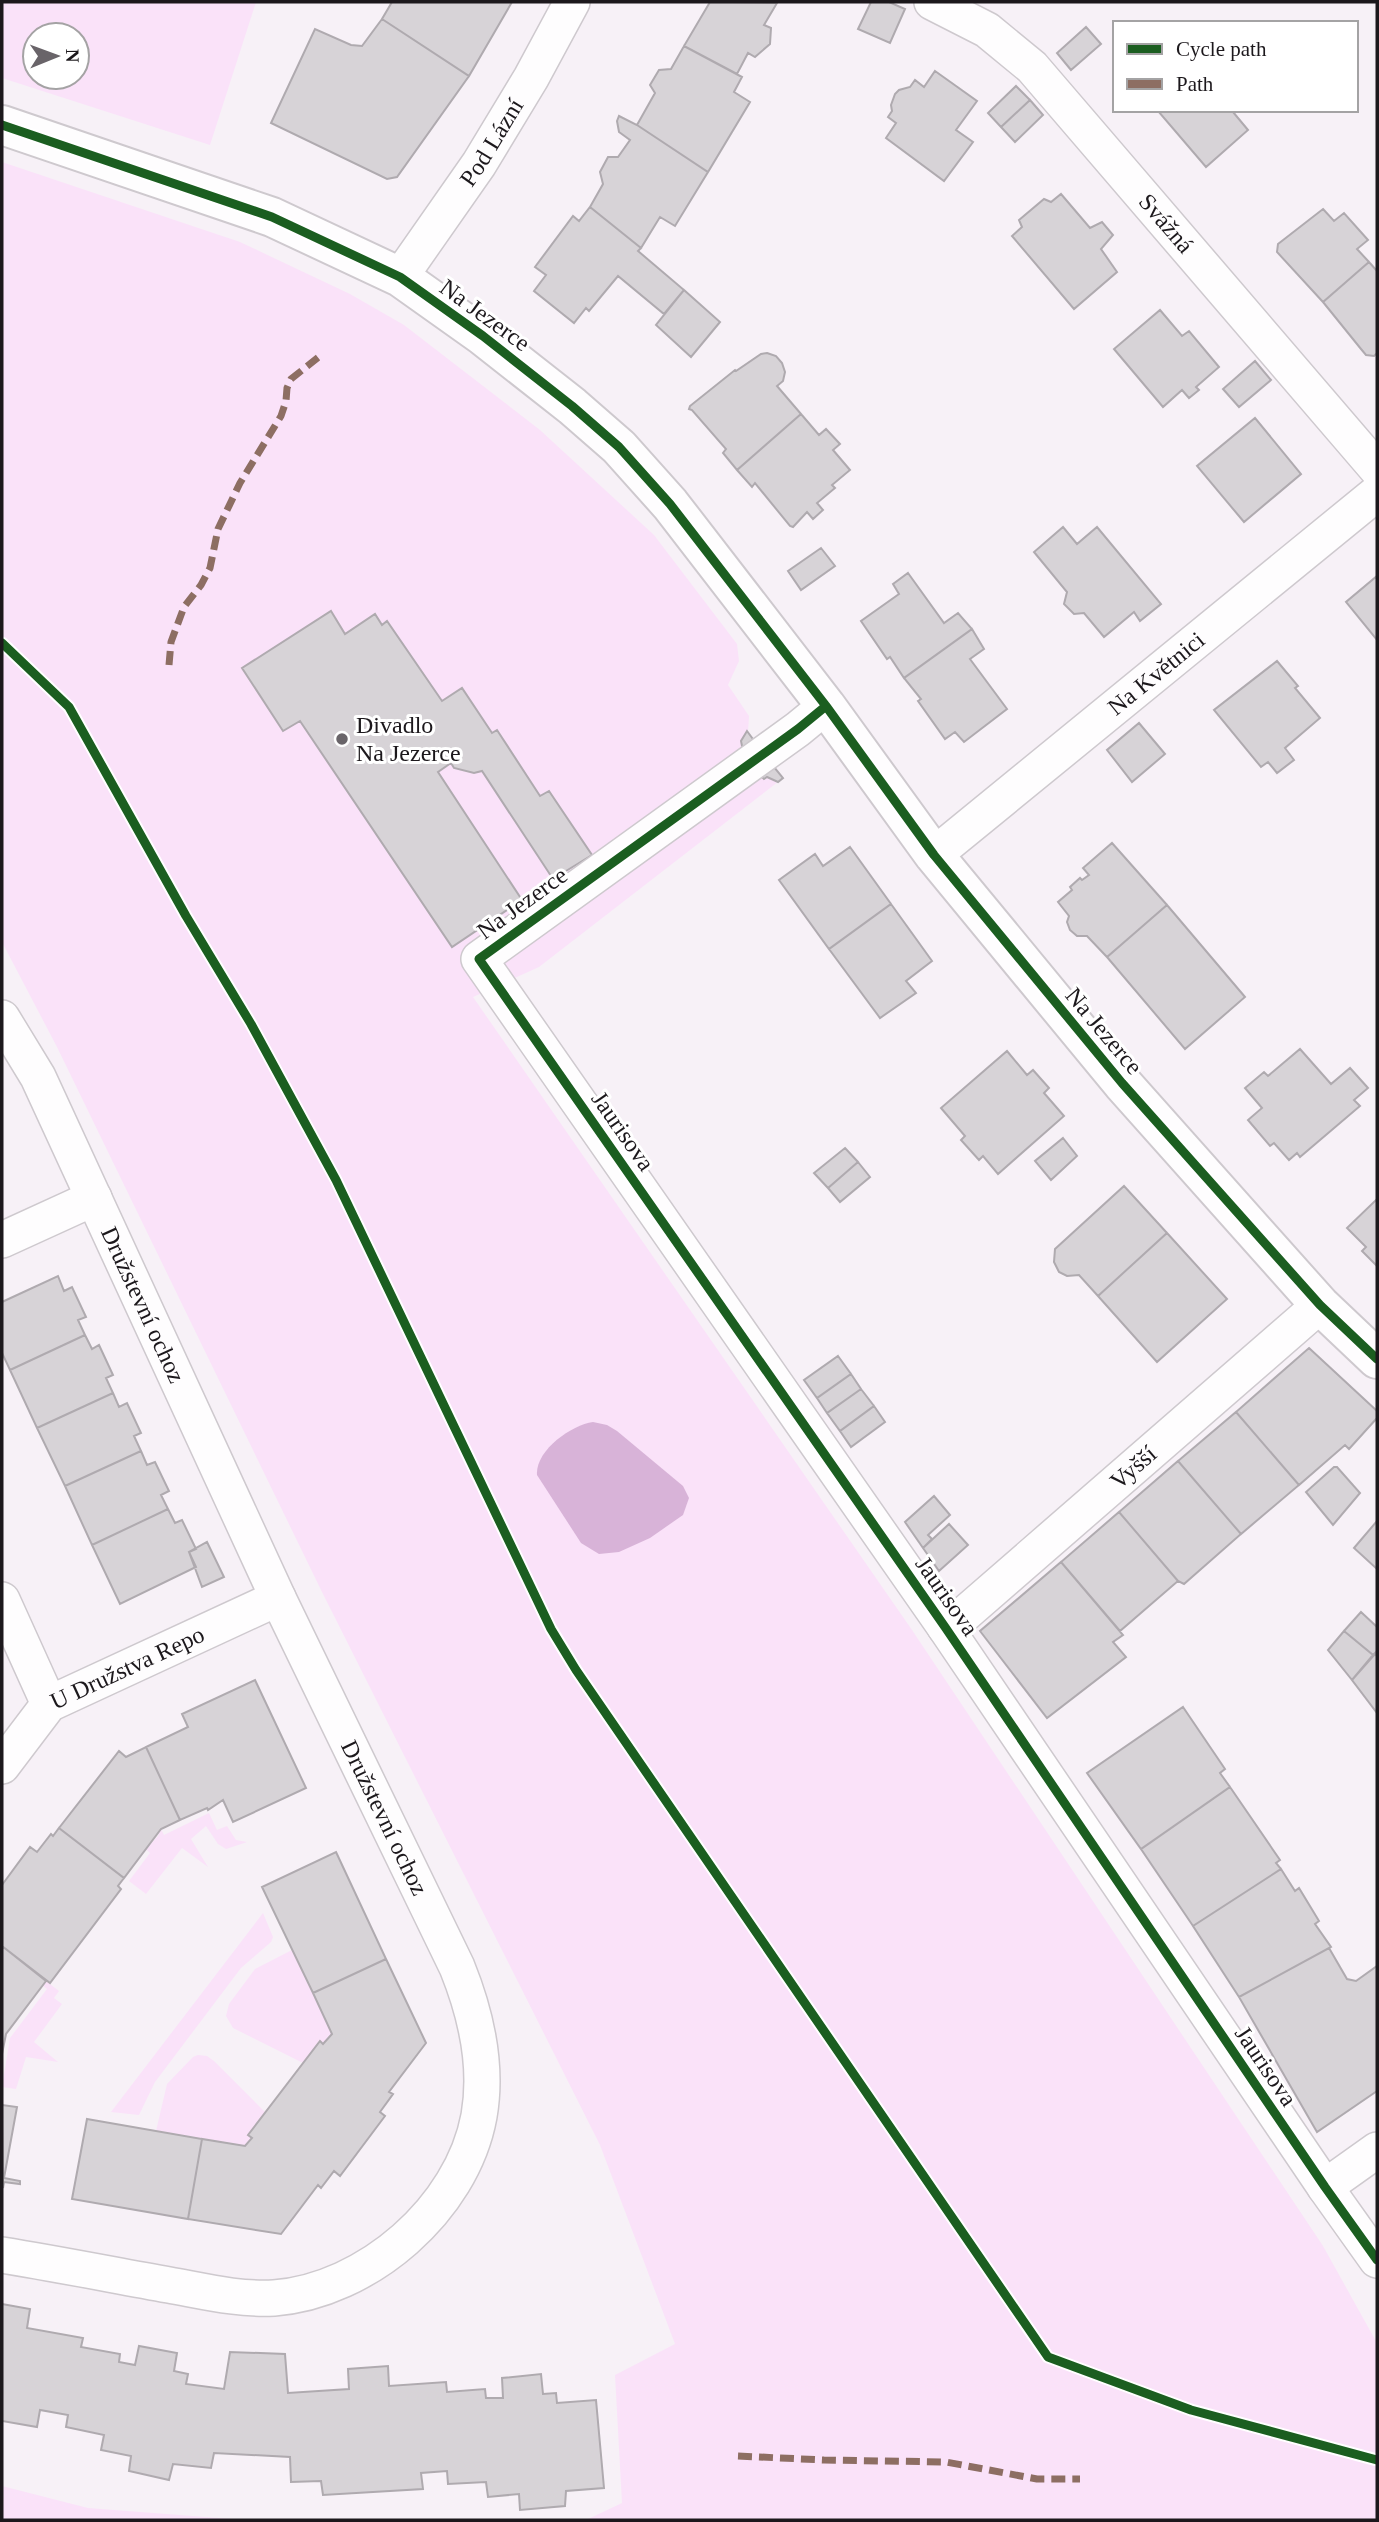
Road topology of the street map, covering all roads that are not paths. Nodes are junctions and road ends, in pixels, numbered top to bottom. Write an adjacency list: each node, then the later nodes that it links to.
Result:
1 (572, 2): 4 (street, Pod Lázní)
2 (932, 2): 5 (street, Svážná)
3 (2, 125): 4 (street, Na Jezerce)
4 (400, 277): 7 (street, Na Jezerce)
5 (1377, 469)
6 (1377, 493): 8 (street, Na Květnici)
7 (826, 706): 8 (street, Na Jezerce); 9 (street, Na Jezerce)
8 (934, 855): 13 (street, Na Jezerce)
9 (479, 959): 17 (street, Jaurisova)
10 (2, 1018): 11 (street, Družstevní ochoz)
11 (94, 1198): 12 (street); 15 (street, Družstevní ochoz)
12 (2, 1240)
13 (1320, 1305): 14 (street, Na Jezerce); 17 (street, Vyšší)
14 (1377, 1359)
15 (278, 1598): 18 (street, U Družstva Repo); 22 (street, Družstevní ochoz)
16 (2, 1600): 18 (street)
17 (945, 1627): 21 (street, Jaurisova)
18 (49, 1704): 19 (street, U Družstva Repo)
19 (2, 1766)
20 (1377, 2150): 21 (street)
21 (1325, 2187): 23 (street, Jaurisova)
22 (2, 2255)
23 (1377, 2260)

